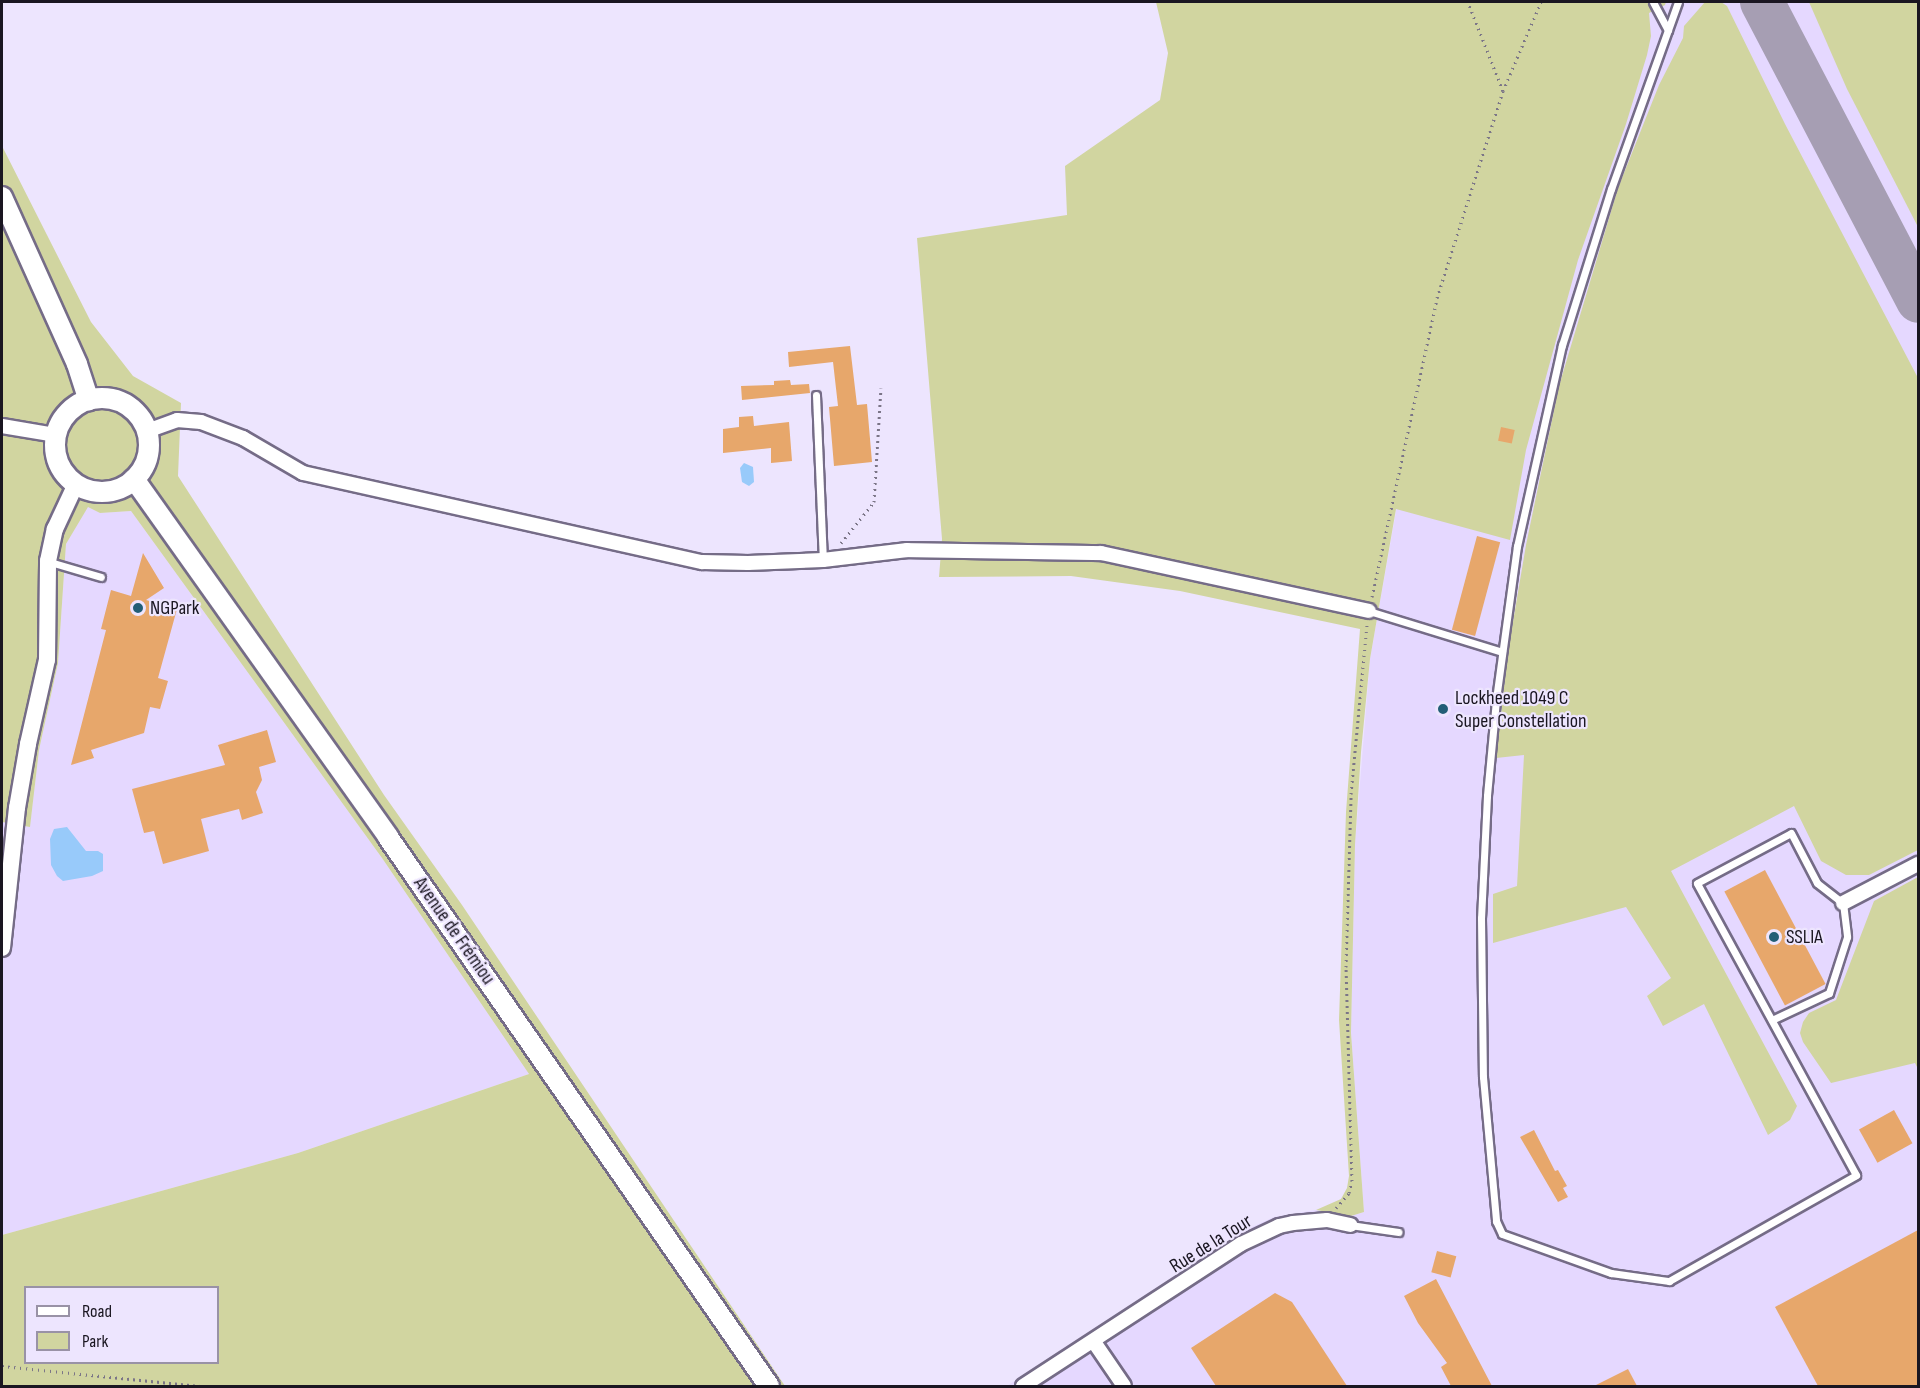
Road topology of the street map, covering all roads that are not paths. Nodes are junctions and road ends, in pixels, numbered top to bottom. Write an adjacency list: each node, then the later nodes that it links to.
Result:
1 (1653, 2): 3 (lane)
2 (1678, 2): 3 (lane)
3 (1668, 30): 16 (lane)
4 (2, 197): 6 (main road)
5 (816, 395): 12 (lane)
6 (89, 400): 8 (main road); 9 (main road)
7 (2, 426): 9 (street)
8 (147, 432): 10 (main road); 12 (street)
9 (56, 435): 11 (main road)
10 (134, 479): 11 (main road); 25 (main road, Avenue de Frémiou)
11 (76, 484): 13 (street)
12 (823, 560): 15 (street)
13 (48, 561): 14 (lane); 18 (street)
14 (101, 577)
15 (1369, 611): 16 (lane)
16 (1502, 652): 21 (lane)
17 (1918, 864): 19 (street)
18 (4, 897): 20 (street)
19 (1843, 903): 21 (lane); 21 (lane)
20 (2, 938)
21 (1772, 1020)
22 (1350, 1225): 23 (lane, Rue de la Tour); 24 (street, Rue de la Tour)
23 (1398, 1232)
24 (1094, 1342): 26 (street, Rue de la Tour); 27 (street)
25 (769, 1386)
26 (1023, 1386)
27 (1124, 1386)

